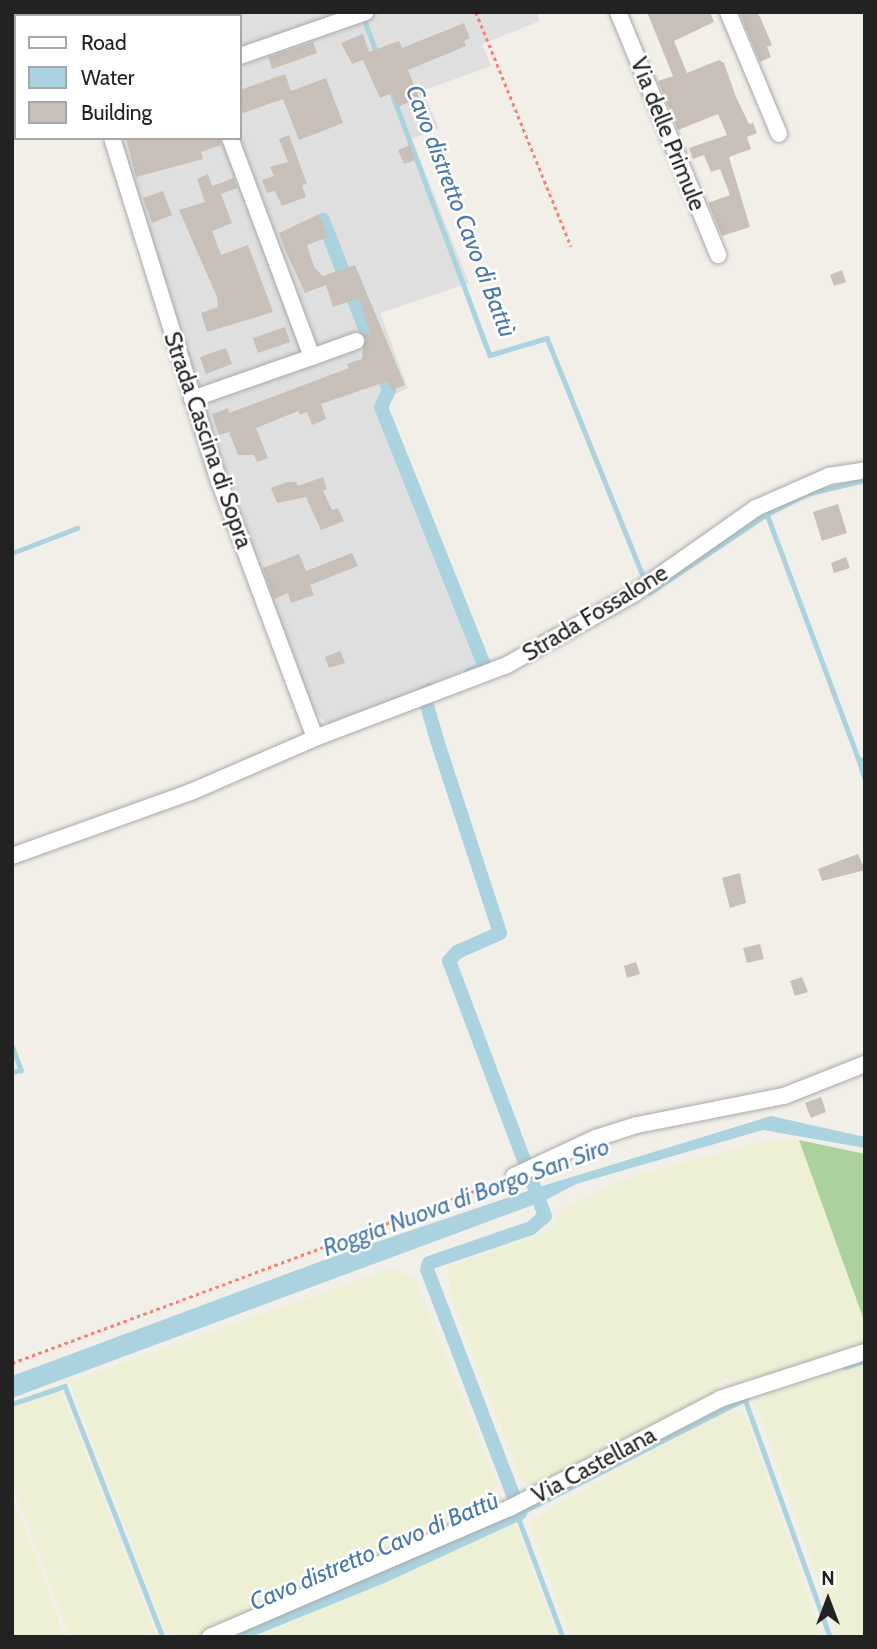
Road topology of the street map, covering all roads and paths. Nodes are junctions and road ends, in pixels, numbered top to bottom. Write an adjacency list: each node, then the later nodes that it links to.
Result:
1 (366, 12): 5 (street)
2 (477, 12): 9 (path)
3 (618, 12): 10 (street, Via delle Primule)
4 (728, 12): 6 (street)
5 (242, 55)
6 (779, 134)
7 (113, 140): 13 (street, Strada Cascina di Sopra)
8 (231, 140): 12 (street)
9 (571, 246)
10 (718, 255)
11 (356, 341): 12 (street)
12 (312, 357): 13 (street)
13 (192, 399): 15 (street, Strada Cascina di Sopra)
14 (865, 470): 15 (street, Strada Fossalone)
15 (315, 738): 16 (street, Strada Fossalone)
16 (12, 856)
17 (865, 1065): 18 (street)
18 (526, 1172): 20 (path)
19 (865, 1352): 21 (street, Via Castellana)
20 (12, 1363)
21 (210, 1637)

